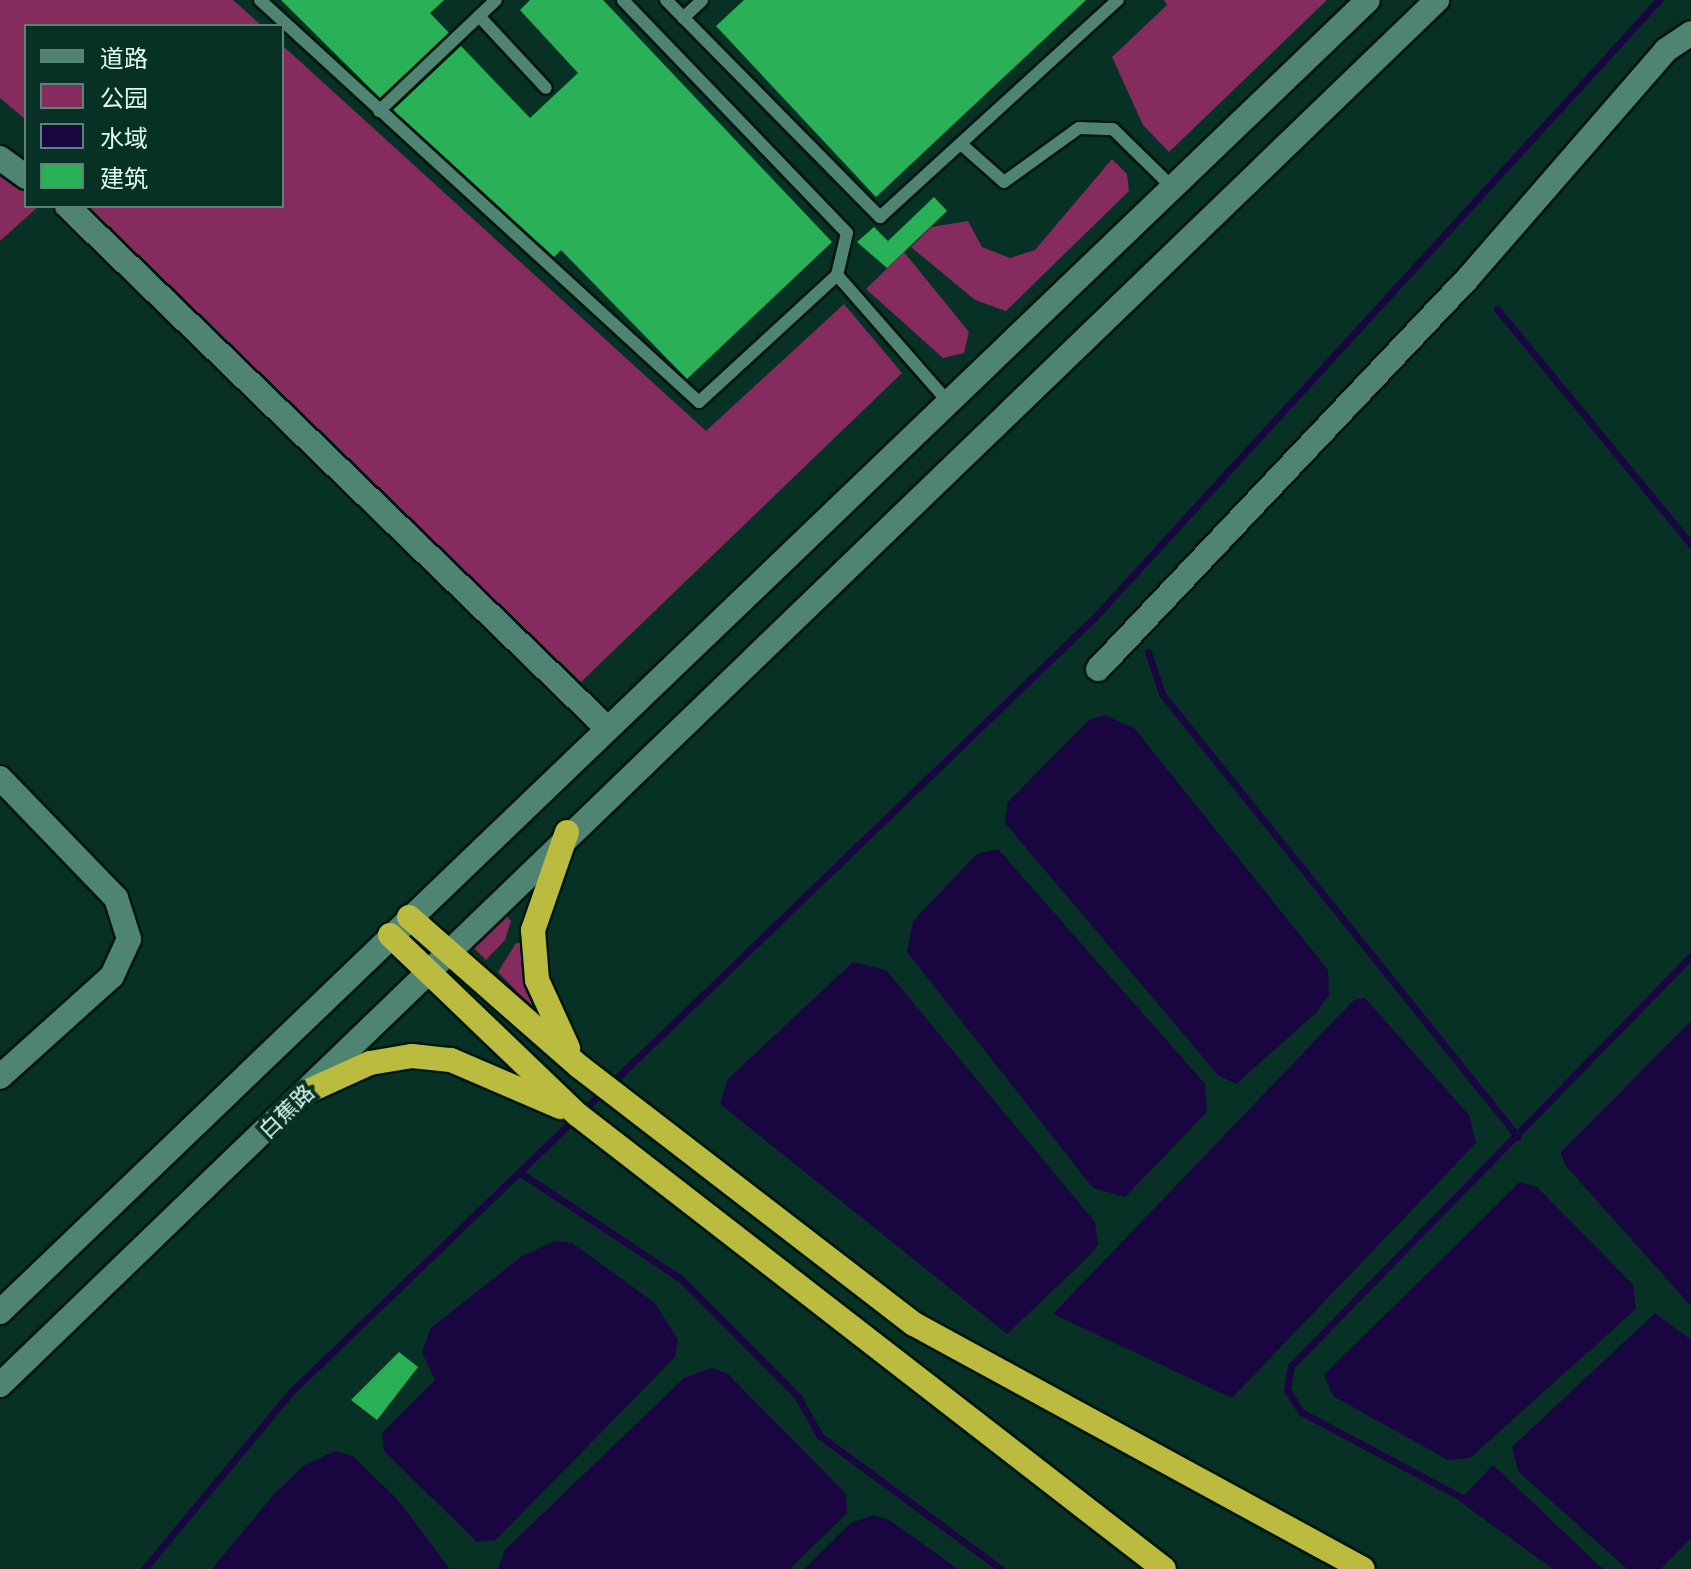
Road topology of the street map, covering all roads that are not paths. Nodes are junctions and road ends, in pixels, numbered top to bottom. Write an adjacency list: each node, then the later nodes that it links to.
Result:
1 (260, 0): 13 (lane)
2 (496, 0): 9 (lane)
3 (623, 0): 19 (lane)
4 (666, 0): 10 (lane)
5 (702, 0): 10 (lane)
6 (1118, 0): 14 (lane)
7 (1368, 0): 17 (main road)
8 (1437, 0): 24 (main road, 白蕉路)
9 (479, 16): 12 (lane); 13 (lane)
10 (683, 18): 14 (lane)
11 (1691, 33): 21 (main road)
12 (546, 88)
13 (379, 111): 19 (lane)
14 (961, 144): 17 (lane)
15 (0, 158): 16 (main road)
16 (24, 176)
17 (1173, 188): 20 (main road)
18 (69, 208): 22 (main road)
19 (837, 275): 20 (lane)
20 (951, 405): 22 (main road)
21 (1098, 669)
22 (606, 727): 25 (main road)
23 (0, 778): 30 (main road)
24 (567, 832): 27 (main road, 白蕉路); 29 (highway)
25 (409, 917): 26 (main road); 27 (highway)
26 (390, 935): 28 (highway); 33 (main road)
27 (446, 953): 28 (main road, 白蕉路); 29 (highway)
28 (425, 973): 31 (main road, 白蕉路); 32 (highway)
29 (580, 1067): 36 (highway)
30 (0, 1077)
31 (306, 1092): 32 (highway); 34 (main road, 白蕉路)
32 (578, 1115): 35 (highway)
33 (0, 1312)
34 (0, 1385)
35 (1164, 1569)
36 (1363, 1569)

